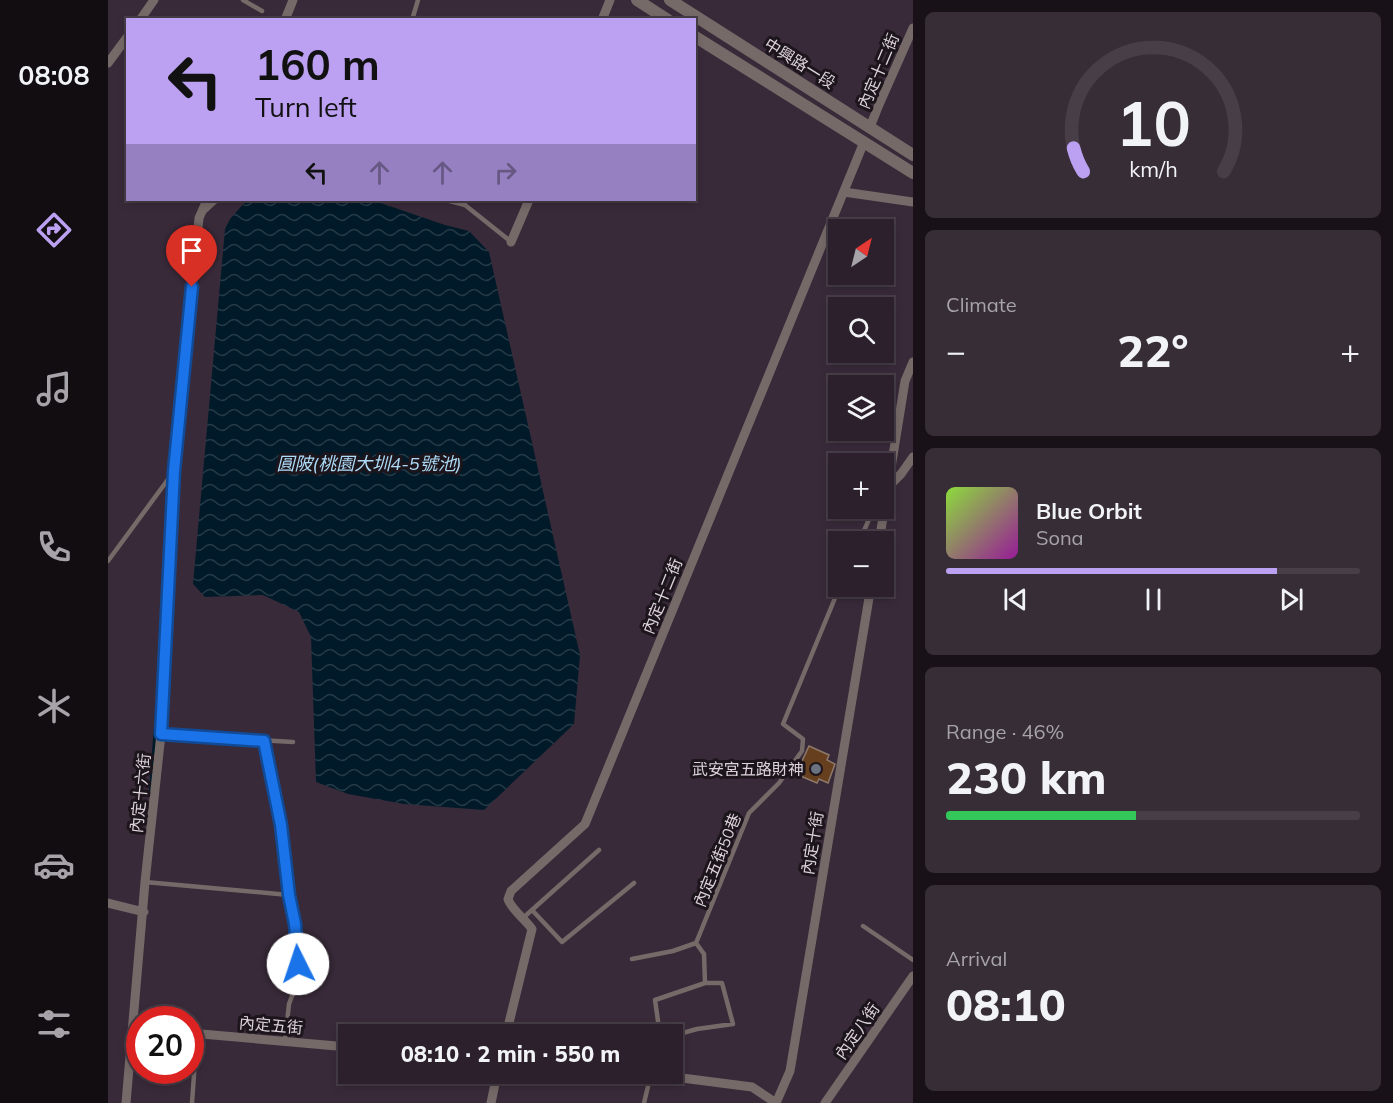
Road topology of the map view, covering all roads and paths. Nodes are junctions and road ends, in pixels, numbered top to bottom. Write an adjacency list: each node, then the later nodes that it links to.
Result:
1 (154, 0): 9 (street)
2 (243, 0): 8 (lane)
3 (293, 0): 10 (street)
4 (418, 0): 11 (lane)
5 (610, 0): 12 (street)
6 (637, 0): 13 (street)
7 (670, 0): 18 (street, 中興路一段)
8 (262, 11)
9 (141, 18)
10 (286, 18)
11 (413, 18)
12 (603, 18)
13 (665, 18)
14 (913, 27): 20 (street, 內定十二街)
15 (696, 37): 19 (street, 中興路一段)
16 (126, 39): 17 (street)
17 (108, 63)
18 (812, 90): 19 (street); 20 (street, 中興路一段)
19 (803, 105): 21 (street, 中興路一段)
20 (870, 127): 21 (street); 22 (street, 中興路一段)
21 (864, 142): 23 (street, 中興路一段); 24 (street, 內定十二街)
22 (913, 155)
23 (913, 173)
24 (844, 192): 29 (street); 50 (street, 內定十二街)
25 (207, 201): 30 (street, 內定十六街)
26 (217, 201): 30 (lane)
27 (529, 201): 31 (street)
28 (465, 202): 31 (lane)
29 (913, 202)
30 (199, 218): 35 (street, 內定十六街)
31 (511, 242)
32 (913, 362): 33 (street)
33 (892, 453)
34 (913, 457): 36 (street)
35 (174, 471): 37 (lane); 40 (street, 內定十六街)
36 (894, 481)
37 (108, 561)
38 (835, 597): 52 (lane, 內定五街50巷)
39 (869, 597): 73 (street, 內定十街)
40 (161, 734): 41 (lane); 44 (street, 內定十六街)
41 (264, 741): 42 (lane); 46 (lane)
42 (293, 742)
43 (599, 850): 48 (lane)
44 (145, 882): 46 (lane); 49 (street, 內定十六街)
45 (634, 883): 48 (lane)
46 (289, 895): 62 (lane)
47 (108, 903): 49 (street)
48 (532, 910): 50 (lane)
49 (144, 912): 57 (street, 內定十六街)
50 (524, 918): 58 (street, 內定十二街)
51 (863, 926): 54 (lane)
52 (696, 942): 53 (lane); 56 (lane)
53 (632, 959)
54 (913, 960)
55 (913, 976): 74 (street, 內定八街)
56 (705, 983): 59 (lane); 60 (lane)
57 (138, 1006)
58 (509, 1024)
59 (658, 1024)
60 (683, 1033)
61 (204, 1034): 62 (street, 內定五街)
62 (285, 1041): 63 (street, 內定五街)
63 (338, 1046)
64 (683, 1078): 73 (street)
65 (129, 1084): 69 (street, 內定十六街)
66 (193, 1084): 70 (lane)
67 (495, 1084): 71 (street)
68 (649, 1084): 72 (lane)
69 (126, 1103)
70 (192, 1103)
71 (491, 1103)
72 (644, 1103)
73 (776, 1103)
74 (825, 1103)

